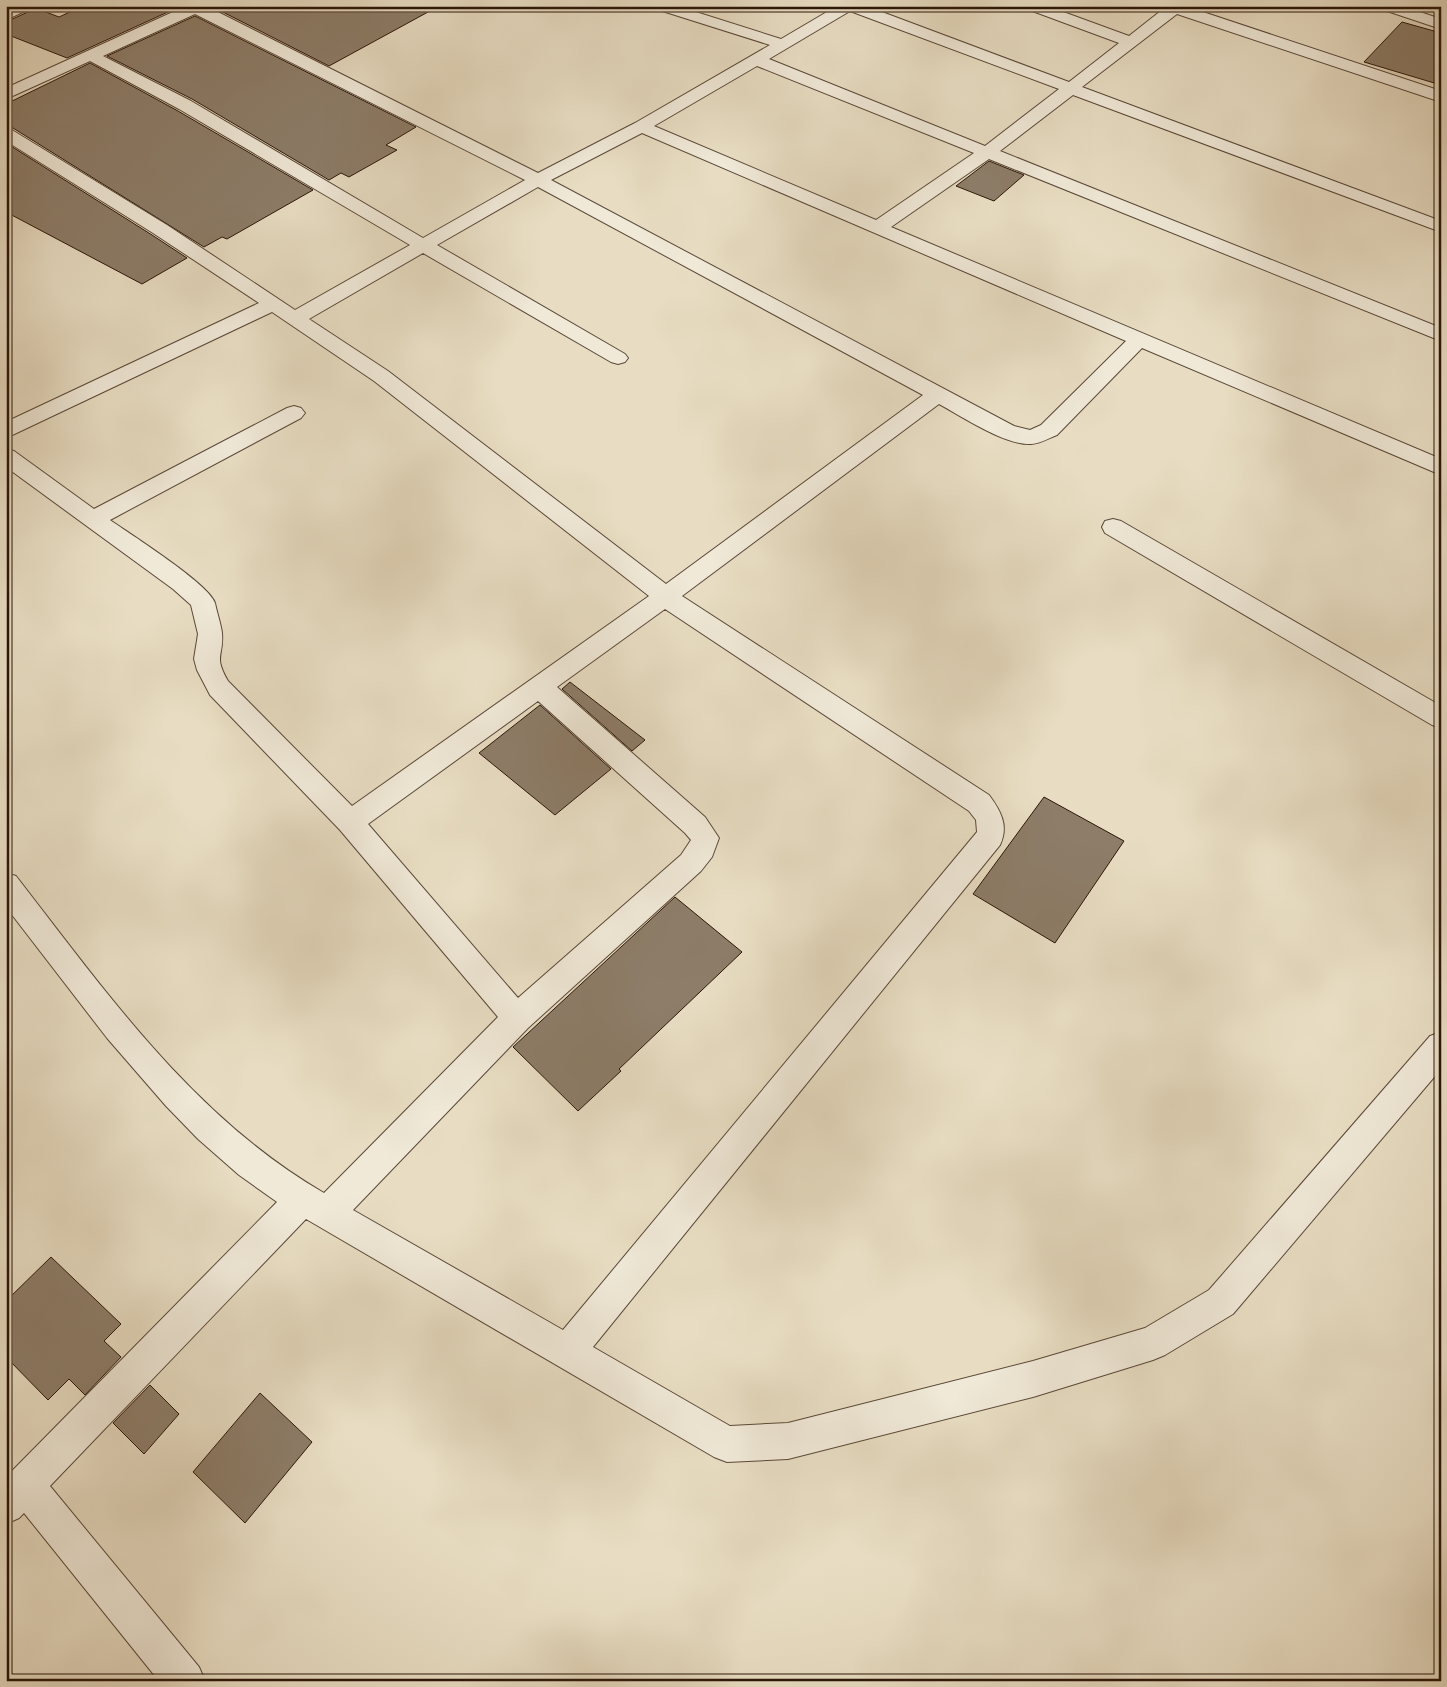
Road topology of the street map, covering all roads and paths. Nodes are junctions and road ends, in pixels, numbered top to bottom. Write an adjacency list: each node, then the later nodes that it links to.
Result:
1 (24, 6): 8 (street)
2 (661, 6): 11 (street)
3 (849, 6): 11 (street); 14 (street)
4 (1032, 6): 10 (street)
5 (1386, 6): 9 (street)
6 (197, 7): 12 (street); 20 (street)
7 (1176, 7): 10 (street); 16 (street)
8 (6, 15)
9 (1441, 24)
10 (1130, 42): 14 (street)
11 (782, 44): 13 (street)
12 (90, 55): 15 (street); 23 (street)
13 (757, 60): 17 (street); 19 (street)
14 (1068, 89): 19 (street); 21 (street)
15 (6, 94)
16 (1441, 97)
17 (641, 127): 20 (street); 22 (street)
18 (6, 134): 24 (street)
19 (988, 152): 22 (street); 26 (street)
20 (538, 180): 23 (street); 29 (street)
21 (1441, 227)
22 (877, 228): 27 (street)
23 (424, 246): 25 (street); 28 (street)
24 (273, 304): 25 (street); 31 (street)
25 (294, 319): 36 (street)
26 (1441, 334)
27 (1139, 340): 29 (street); 33 (street)
28 (618, 358)
29 (937, 395): 36 (street)
30 (294, 412): 34 (street)
31 (6, 430)
32 (6, 456): 34 (street)
33 (1441, 468)
34 (93, 519): 39 (street)
35 (1113, 526): 38 (street)
36 (666, 596): 37 (street); 44 (street)
37 (540, 687): 39 (street); 41 (street)
38 (1441, 718)
39 (350, 822): 41 (street)
40 (6, 885): 43 (street)
41 (517, 1018): 43 (street)
42 (1441, 1046): 44 (street)
43 (315, 1206): 44 (street); 45 (street)
44 (567, 1352)
45 (16, 1494): 46 (street)
46 (185, 1681)

